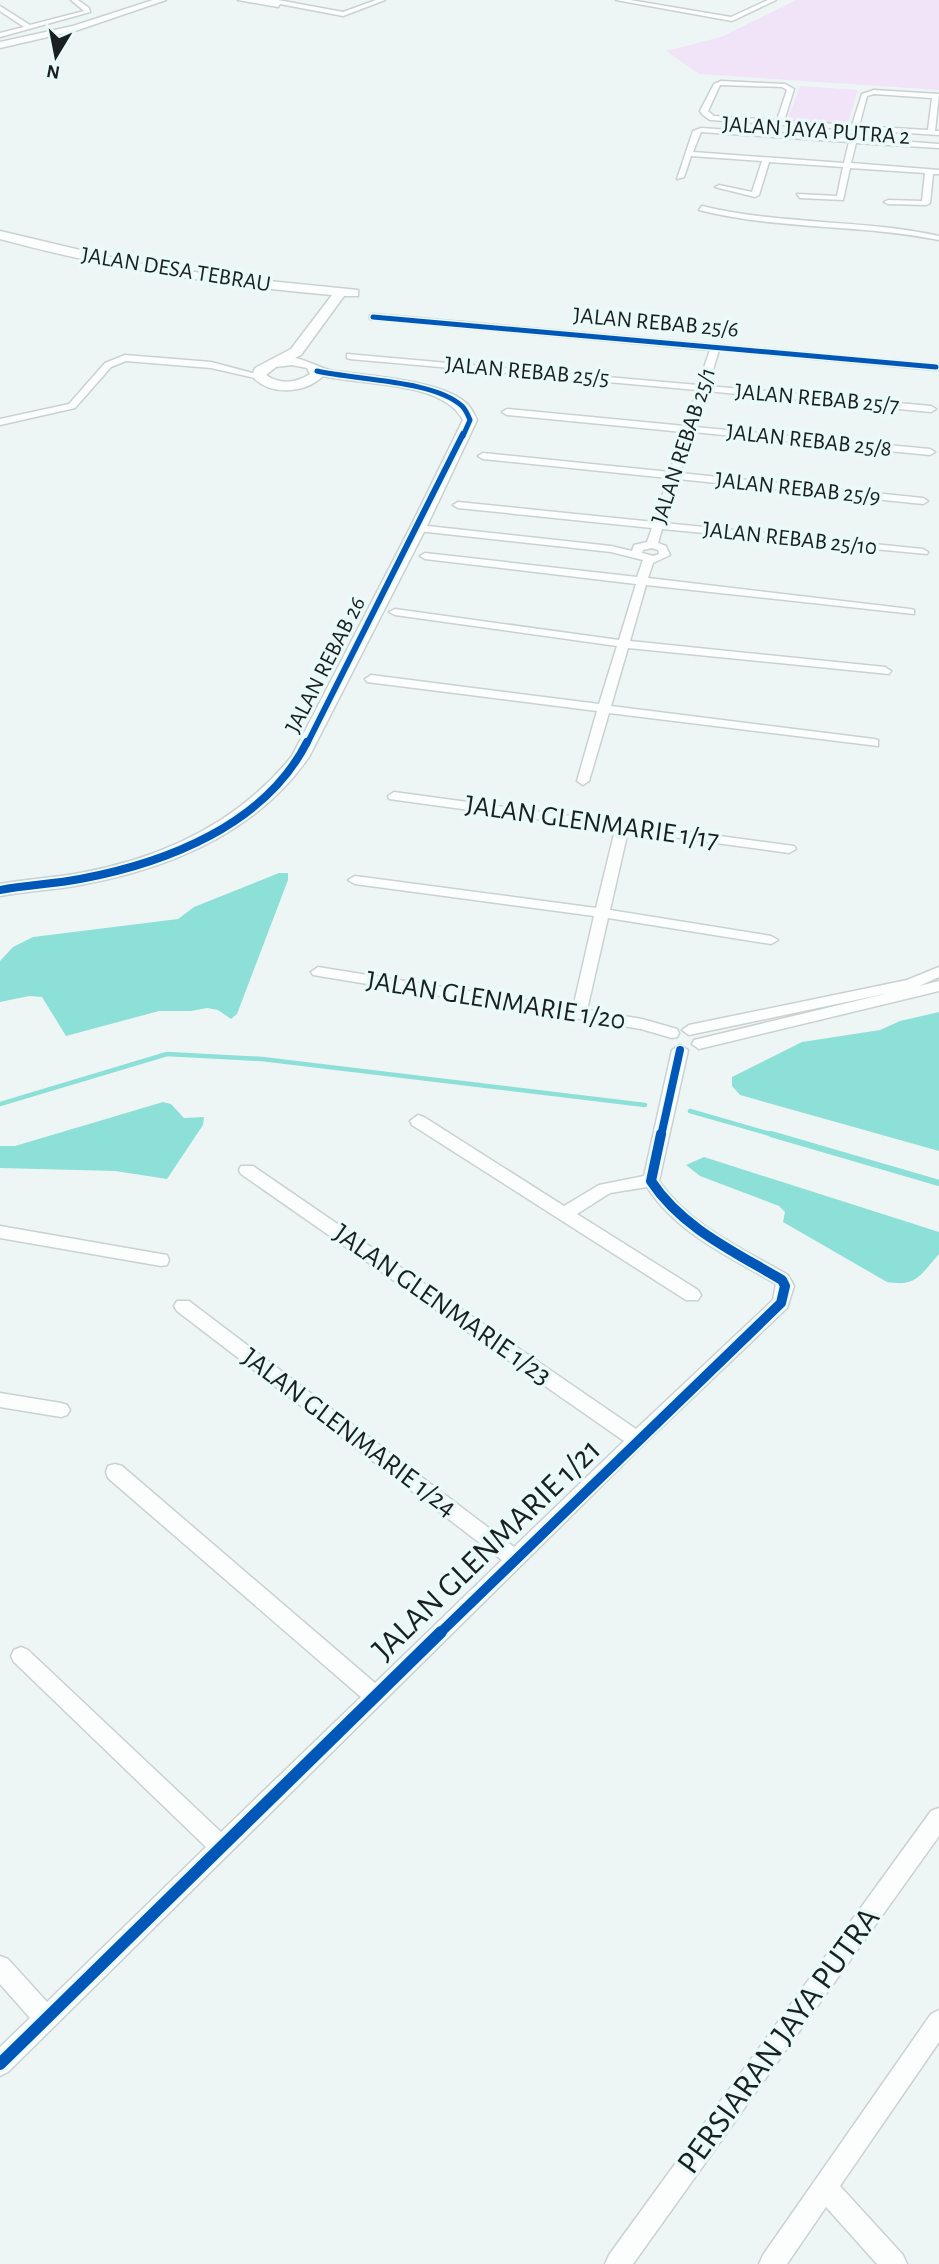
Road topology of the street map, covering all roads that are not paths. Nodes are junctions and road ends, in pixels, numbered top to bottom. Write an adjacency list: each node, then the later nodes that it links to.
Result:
1 (74, 0): 12 (street)
2 (147, 0): 14 (street)
3 (162, 0): 14 (street)
4 (242, 0): 8 (street)
5 (382, 0): 8 (street)
6 (618, 0): 11 (street)
7 (774, 0): 11 (street)
8 (274, 2)
9 (690, 2): 11 (street)
10 (0, 8): 12 (street)
11 (674, 9)
12 (30, 28): 13 (street)
13 (0, 35)
14 (0, 43)
15 (938, 96): 18 (street); 19 (street)
16 (780, 122): 16 (street); 19 (street)
17 (696, 127): 19 (street); 22 (street)
18 (935, 133): 19 (street)
19 (854, 134): 20 (street, JALAN JAYA PUTRA 2); 21 (street); 24 (street)
20 (939, 140)
21 (939, 146)
22 (689, 154): 23 (street); 27 (street)
23 (766, 160): 24 (street); 28 (street)
24 (847, 166): 25 (street); 29 (street)
25 (929, 171): 26 (street); 30 (street)
26 (939, 172)
27 (680, 177)
28 (719, 187)
29 (800, 196)
30 (888, 202)
31 (702, 208): 33 (street)
32 (0, 235): 35 (street, JALAN DESA TEBRAU)
33 (939, 238)
34 (0, 243): 35 (street, JALAN DESA TEBRAU)
35 (342, 298): 40 (street); 41 (street)
36 (373, 317): 37 (street, JALAN REBAB 25/6)
37 (715, 348): 39 (street, JALAN REBAB 25/6); 42 (street, JALAN REBAB 25/1)
38 (350, 356): 42 (street, JALAN REBAB 25/5)
39 (936, 367)
40 (268, 368): 41 (street); 41 (street); 45 (street)
41 (313, 372): 53 (street, JALAN REBAB 26)
42 (704, 388): 43 (street, JALAN REBAB 25/7); 46 (street, JALAN REBAB 25/1)
43 (931, 409)
44 (507, 412): 46 (street, JALAN REBAB 25/8)
45 (0, 422)
46 (689, 429): 47 (street, JALAN REBAB 25/8); 49 (street, JALAN REBAB 25/1)
47 (930, 453)
48 (483, 456): 49 (street, JALAN REBAB 25/9)
49 (673, 476): 50 (street, JALAN REBAB 25/9); 52 (street, JALAN REBAB 25/1)
50 (923, 501)
51 (458, 505): 52 (street, JALAN REBAB 25/10)
52 (658, 526): 54 (street, JALAN REBAB 25/1); 56 (street, JALAN REBAB 25/10)
53 (418, 528): 55 (street); 72 (street, JALAN REBAB 26)
54 (652, 545): 55 (street); 58 (street, JALAN REBAB 25/1)
55 (637, 551): 58 (street)
56 (922, 552)
57 (425, 556): 59 (street)
58 (648, 560): 59 (street)
59 (642, 583): 61 (street); 62 (street)
60 (395, 612): 62 (street)
61 (910, 612)
62 (624, 643): 63 (street); 65 (street)
63 (885, 671)
64 (371, 679): 65 (street)
65 (604, 710): 66 (street); 67 (street)
66 (874, 743)
67 (583, 781)
68 (394, 796): 69 (street, JALAN GLENMARIE 1/17)
69 (622, 827): 70 (street, JALAN GLENMARIE 1/17); 73 (street)
70 (789, 849)
71 (355, 880): 73 (street)
72 (0, 888)
73 (602, 914): 74 (street); 80 (street)
74 (771, 940)
75 (318, 972): 80 (street, JALAN GLENMARIE 1/20)
76 (939, 972): 78 (street)
77 (939, 986): 78 (street)
78 (861, 1000): 79 (street)
79 (812, 1011): 81 (street); 83 (street)
80 (579, 1013): 82 (street, JALAN GLENMARIE 1/20)
81 (689, 1030): 82 (street); 83 (street)
82 (672, 1032): 84 (street)
83 (699, 1044): 84 (street)
84 (680, 1050): 87 (street)
85 (418, 1121): 88 (street)
86 (247, 1170): 95 (street, JALAN GLENMARIE 1/23)
87 (651, 1181): 88 (street); 95 (street, JALAN GLENMARIE 1/21)
88 (565, 1214): 91 (street)
89 (0, 1232): 90 (street)
90 (162, 1260)
91 (692, 1295)
92 (183, 1307): 97 (street, JALAN GLENMARIE 1/24)
93 (0, 1400): 94 (street)
94 (61, 1410)
95 (637, 1440): 97 (street, JALAN GLENMARIE 1/21)
96 (115, 1472): 99 (street)
97 (515, 1559): 99 (street, JALAN GLENMARIE 1/21)
98 (21, 1656): 101 (street)
99 (375, 1696): 101 (street, JALAN GLENMARIE 1/21)
100 (939, 1818): 107 (street, PERSIARAN JAYA PUTRA)
101 (221, 1847): 103 (street, JALAN GLENMARIE 1/21)
102 (0, 1967): 103 (street)
103 (46, 2019): 105 (street, JALAN GLENMARIE 1/21)
104 (939, 2022): 106 (street)
105 (0, 2064)
106 (825, 2188): 108 (street); 109 (street)
107 (618, 2264)
108 (772, 2264)
109 (894, 2264)

